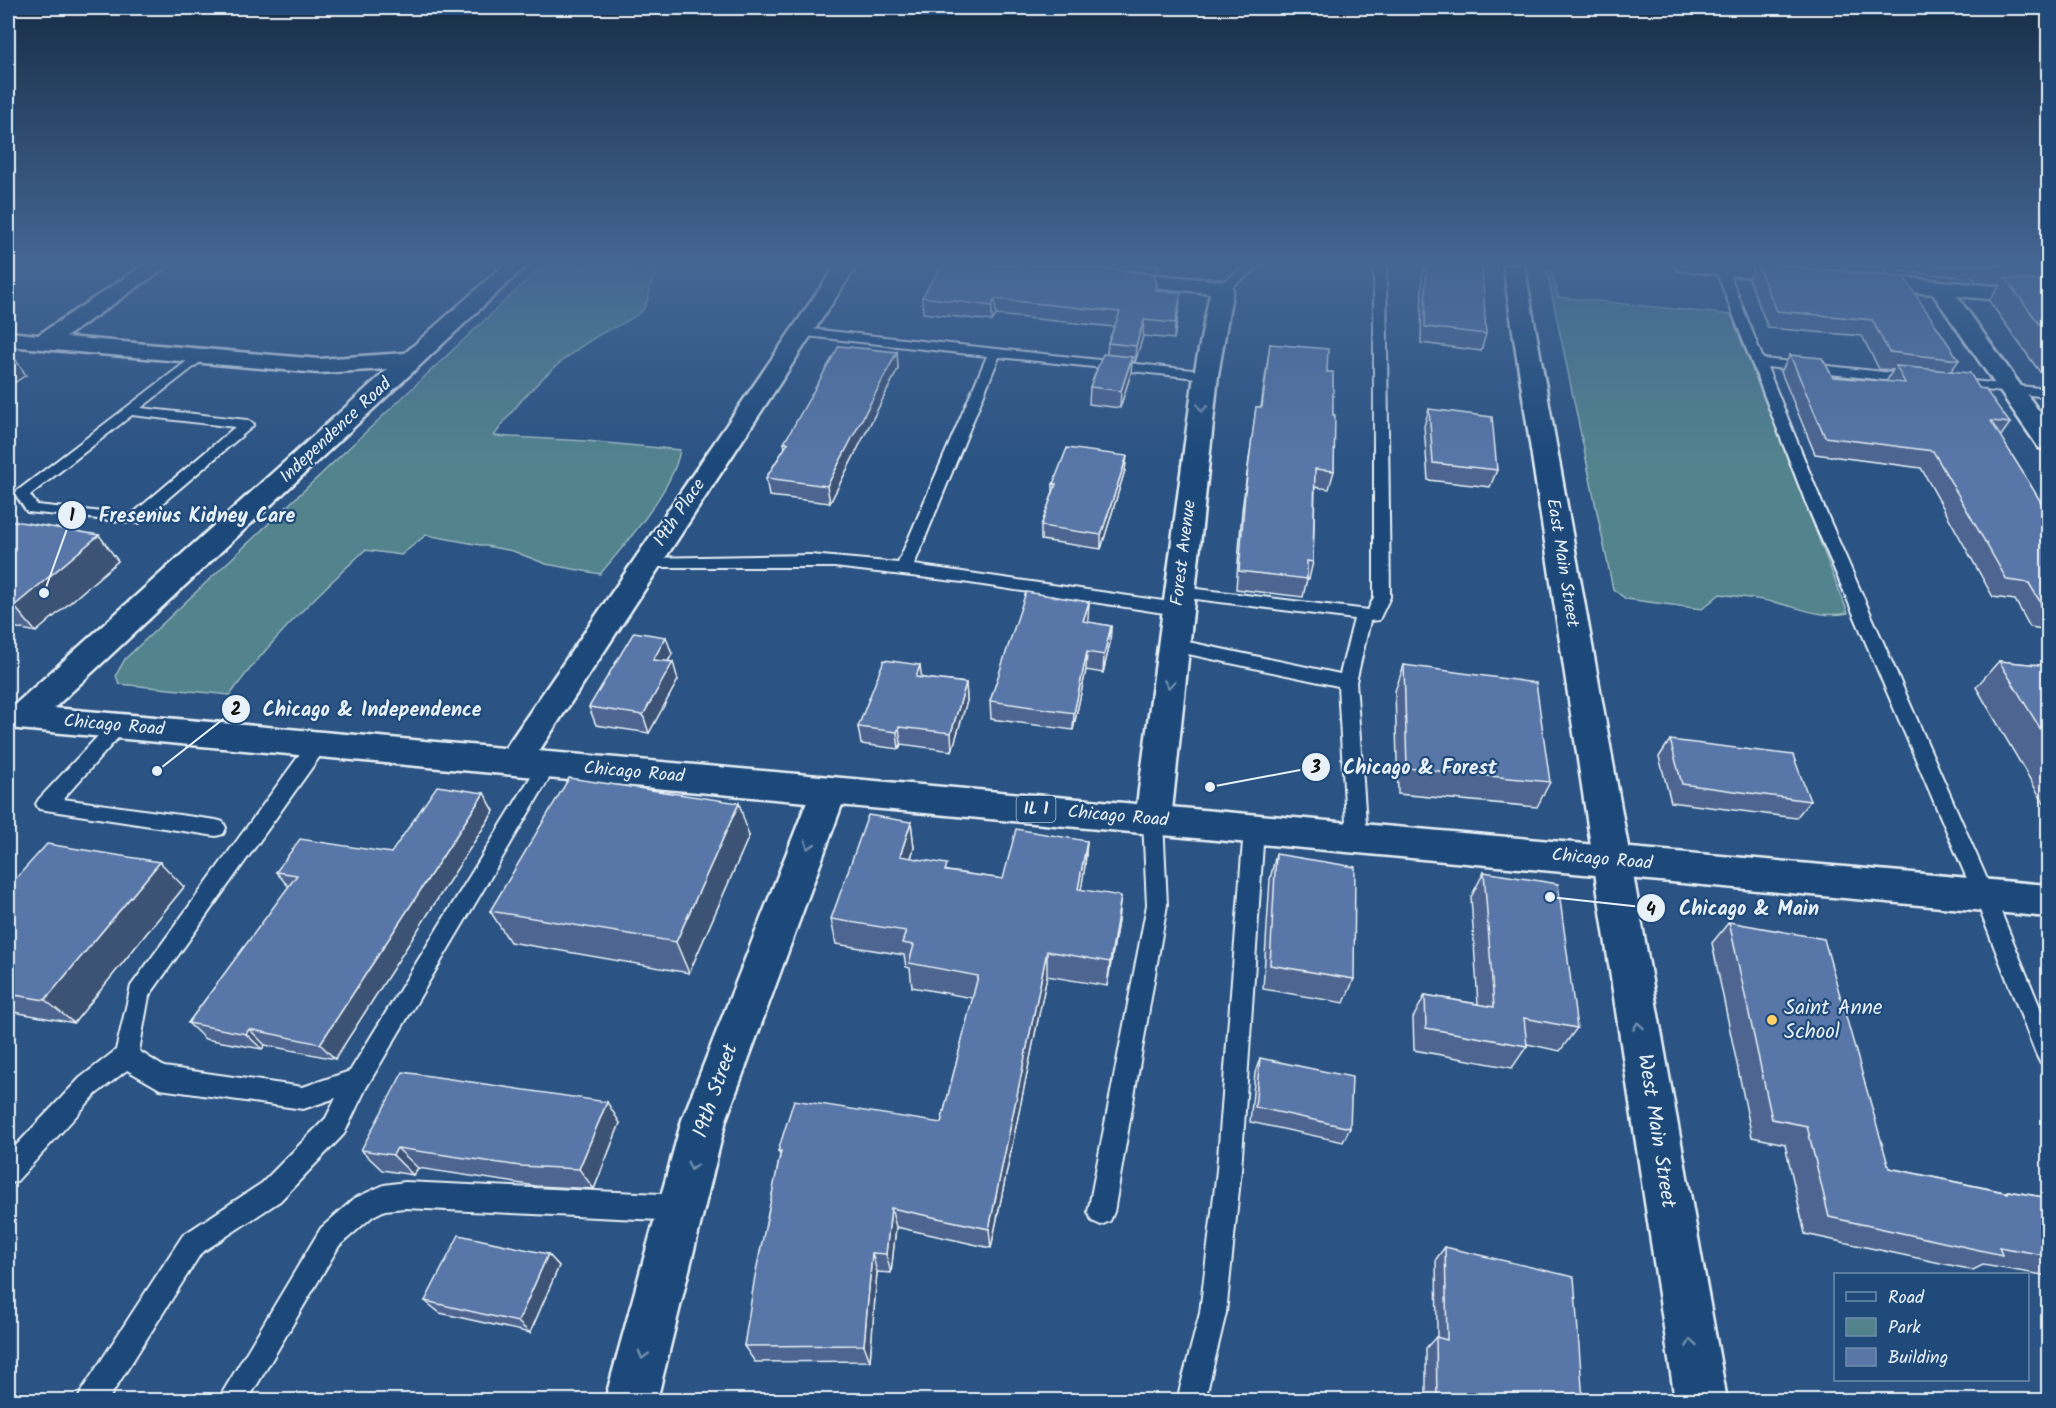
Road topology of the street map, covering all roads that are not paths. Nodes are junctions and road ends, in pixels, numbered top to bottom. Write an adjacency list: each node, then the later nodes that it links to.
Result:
1 (60, 331): 10 (street)
2 (445, 331): 13 (street, Independence Road)
3 (1214, 331): 16 (street, Forest Avenue)
4 (1381, 331): 25 (lane)
5 (1524, 331): 37 (street, East Main Street)
6 (1746, 331): 14 (lane)
7 (1970, 331): 18 (street)
8 (801, 332): 11 (lane); 22 (street, 19th Place)
9 (8, 339): 10 (street)
10 (43, 342): 12 (street)
11 (994, 354): 16 (lane); 23 (lane)
12 (200, 356): 15 (street); 20 (lane)
13 (413, 360): 15 (street); 17 (street, Independence Road)
14 (1758, 362): 18 (lane); 38 (lane)
15 (319, 366): 17 (street)
16 (1206, 375): 24 (street, Forest Avenue, one-way to 24)
17 (381, 390): 28 (street, Independence Road)
18 (2011, 390): 19 (lane); 21 (street)
19 (2049, 393)
20 (130, 411): 20 (lane)
21 (2049, 442)
22 (647, 563): 23 (lane); 31 (street, 19th Place)
23 (904, 569): 24 (lane)
24 (1179, 600): 25 (lane); 26 (street, Forest Avenue)
25 (1363, 615): 27 (lane)
26 (1174, 645): 27 (lane); 33 (street, Forest Avenue, one-way to 33)
27 (1347, 682): 36 (lane)
28 (15, 717): 29 (street, Chicago Road / IL 1)
29 (118, 726): 30 (street, Chicago Road / IL 1); 34 (lane)
30 (318, 744): 31 (street, Chicago Road / IL 1); 41 (lane)
31 (531, 763): 32 (street, Chicago Road / IL 1); 42 (lane)
32 (830, 791): 33 (street, Chicago Road / IL 1); 44 (street, 19th Street, one-way to 44)
33 (1153, 820): 35 (street, Chicago Road / IL 1); 45 (lane)
34 (216, 828)
35 (1254, 829): 36 (street, Chicago Road / IL 1); 49 (lane)
36 (1357, 838): 37 (street, Chicago Road / IL 1)
37 (1611, 861): 38 (street, Chicago Road / IL 1); 50 (street, West Main Street, one-way to 37)
38 (1984, 895): 39 (street, Chicago Road / IL 1); 40 (lane)
39 (2049, 901)
40 (2049, 1054)
41 (126, 1056): 42 (lane); 43 (lane)
42 (358, 1080): 46 (lane)
43 (8, 1172)
44 (681, 1208): 47 (lane); 48 (street, 19th Street, one-way to 48)
45 (1101, 1212)
46 (92, 1401)
47 (232, 1401)
48 (631, 1401)
49 (1191, 1401)
50 (1701, 1401)

